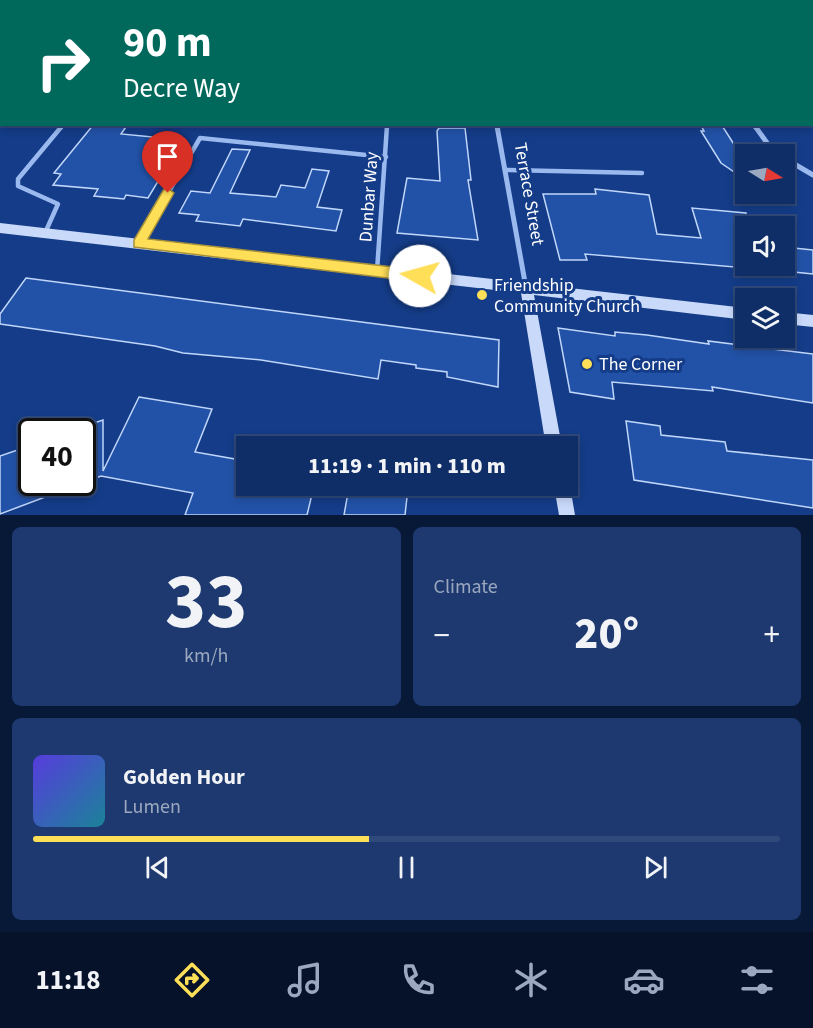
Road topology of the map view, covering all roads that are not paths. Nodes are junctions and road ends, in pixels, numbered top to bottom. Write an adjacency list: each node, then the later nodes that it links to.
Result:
1 (62, 126): 12 (lane)
2 (387, 126): 6 (lane, Dunbar Way)
3 (497, 126): 8 (street, Terrace Street)
4 (755, 126): 5 (street)
5 (768, 144)
6 (386, 158): 13 (lane); 14 (lane, Dunbar Way)
7 (795, 164): 10 (street)
8 (505, 170): 9 (lane); 15 (street, Terrace Street)
9 (642, 173)
10 (813, 175)
11 (0, 228): 12 (street)
12 (45, 233): 13 (street)
13 (139, 243): 14 (street)
14 (377, 271): 15 (street)
15 (526, 288): 16 (street); 19 (street, Terrace Street)
16 (735, 313)
17 (795, 319): 18 (street)
18 (813, 321)
19 (552, 436)
20 (563, 496): 21 (street)
21 (567, 515)

